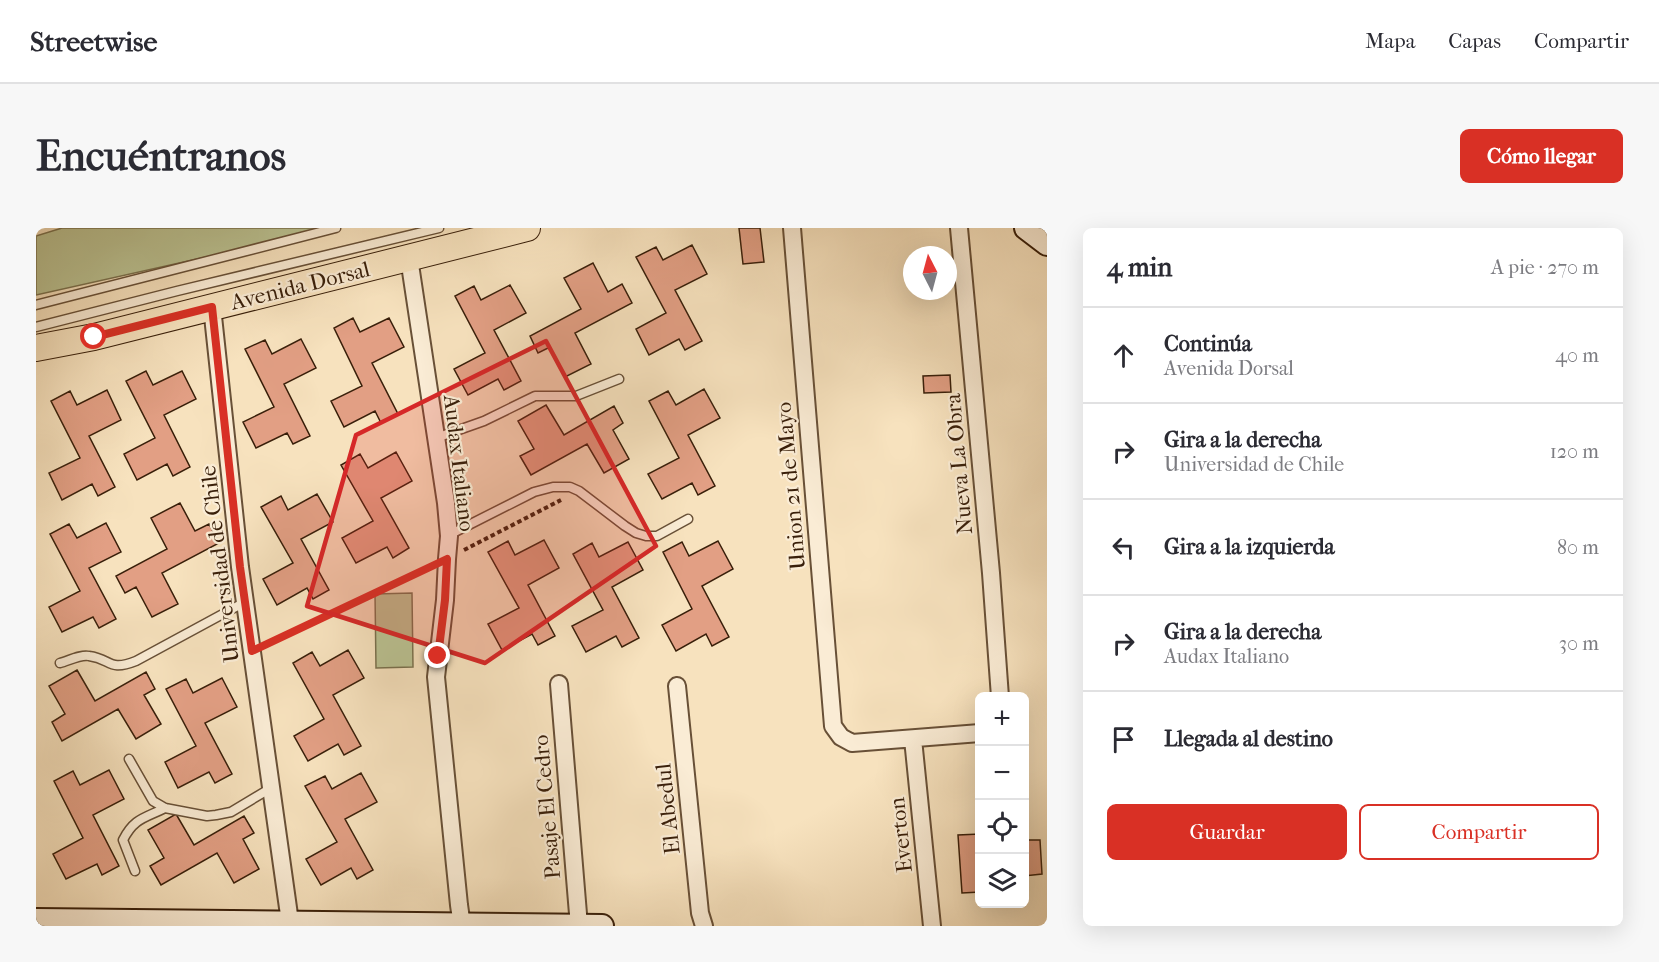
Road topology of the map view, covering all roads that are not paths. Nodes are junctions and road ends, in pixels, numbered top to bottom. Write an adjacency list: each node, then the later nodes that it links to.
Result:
1 (336, 228): 9 (lane)
2 (439, 228): 11 (lane)
3 (527, 228): 8 (main road, Avenida Dorsal)
4 (792, 228): 23 (street, Union 21 de Mayo)
5 (959, 228): 21 (street, Nueva La Obra)
6 (1026, 228): 7 (street)
7 (1047, 244)
8 (409, 258): 10 (main road, Avenida Dorsal); 14 (street, Audax Italiano)
9 (36, 305)
10 (212, 307): 12 (main road, Avenida Dorsal); 17 (street, Universidad de Chile)
11 (36, 327)
12 (36, 348)
13 (619, 379): 14 (lane)
14 (436, 438): 16 (street, Audax Italiano)
15 (688, 519): 16 (lane)
16 (449, 536): 31 (street, Audax Italiano)
17 (245, 602): 18 (lane); 25 (street, Universidad de Chile)
18 (60, 663)
19 (559, 684): 32 (street, Pasaje El Cedro)
20 (677, 686): 34 (street, El Abedul)
21 (1000, 692)
22 (975, 733): 23 (street)
23 (913, 739): 35 (street, Everton)
24 (129, 759): 26 (lane)
25 (271, 788): 26 (lane); 29 (street, Universidad de Chile)
26 (165, 808): 27 (lane)
27 (135, 871)
28 (36, 920): 30 (street)
29 (290, 922): 30 (street); 31 (street)
30 (224, 924)
31 (462, 925): 32 (street)
32 (579, 926): 33 (street)
33 (602, 926)
34 (704, 926)
35 (932, 926)

